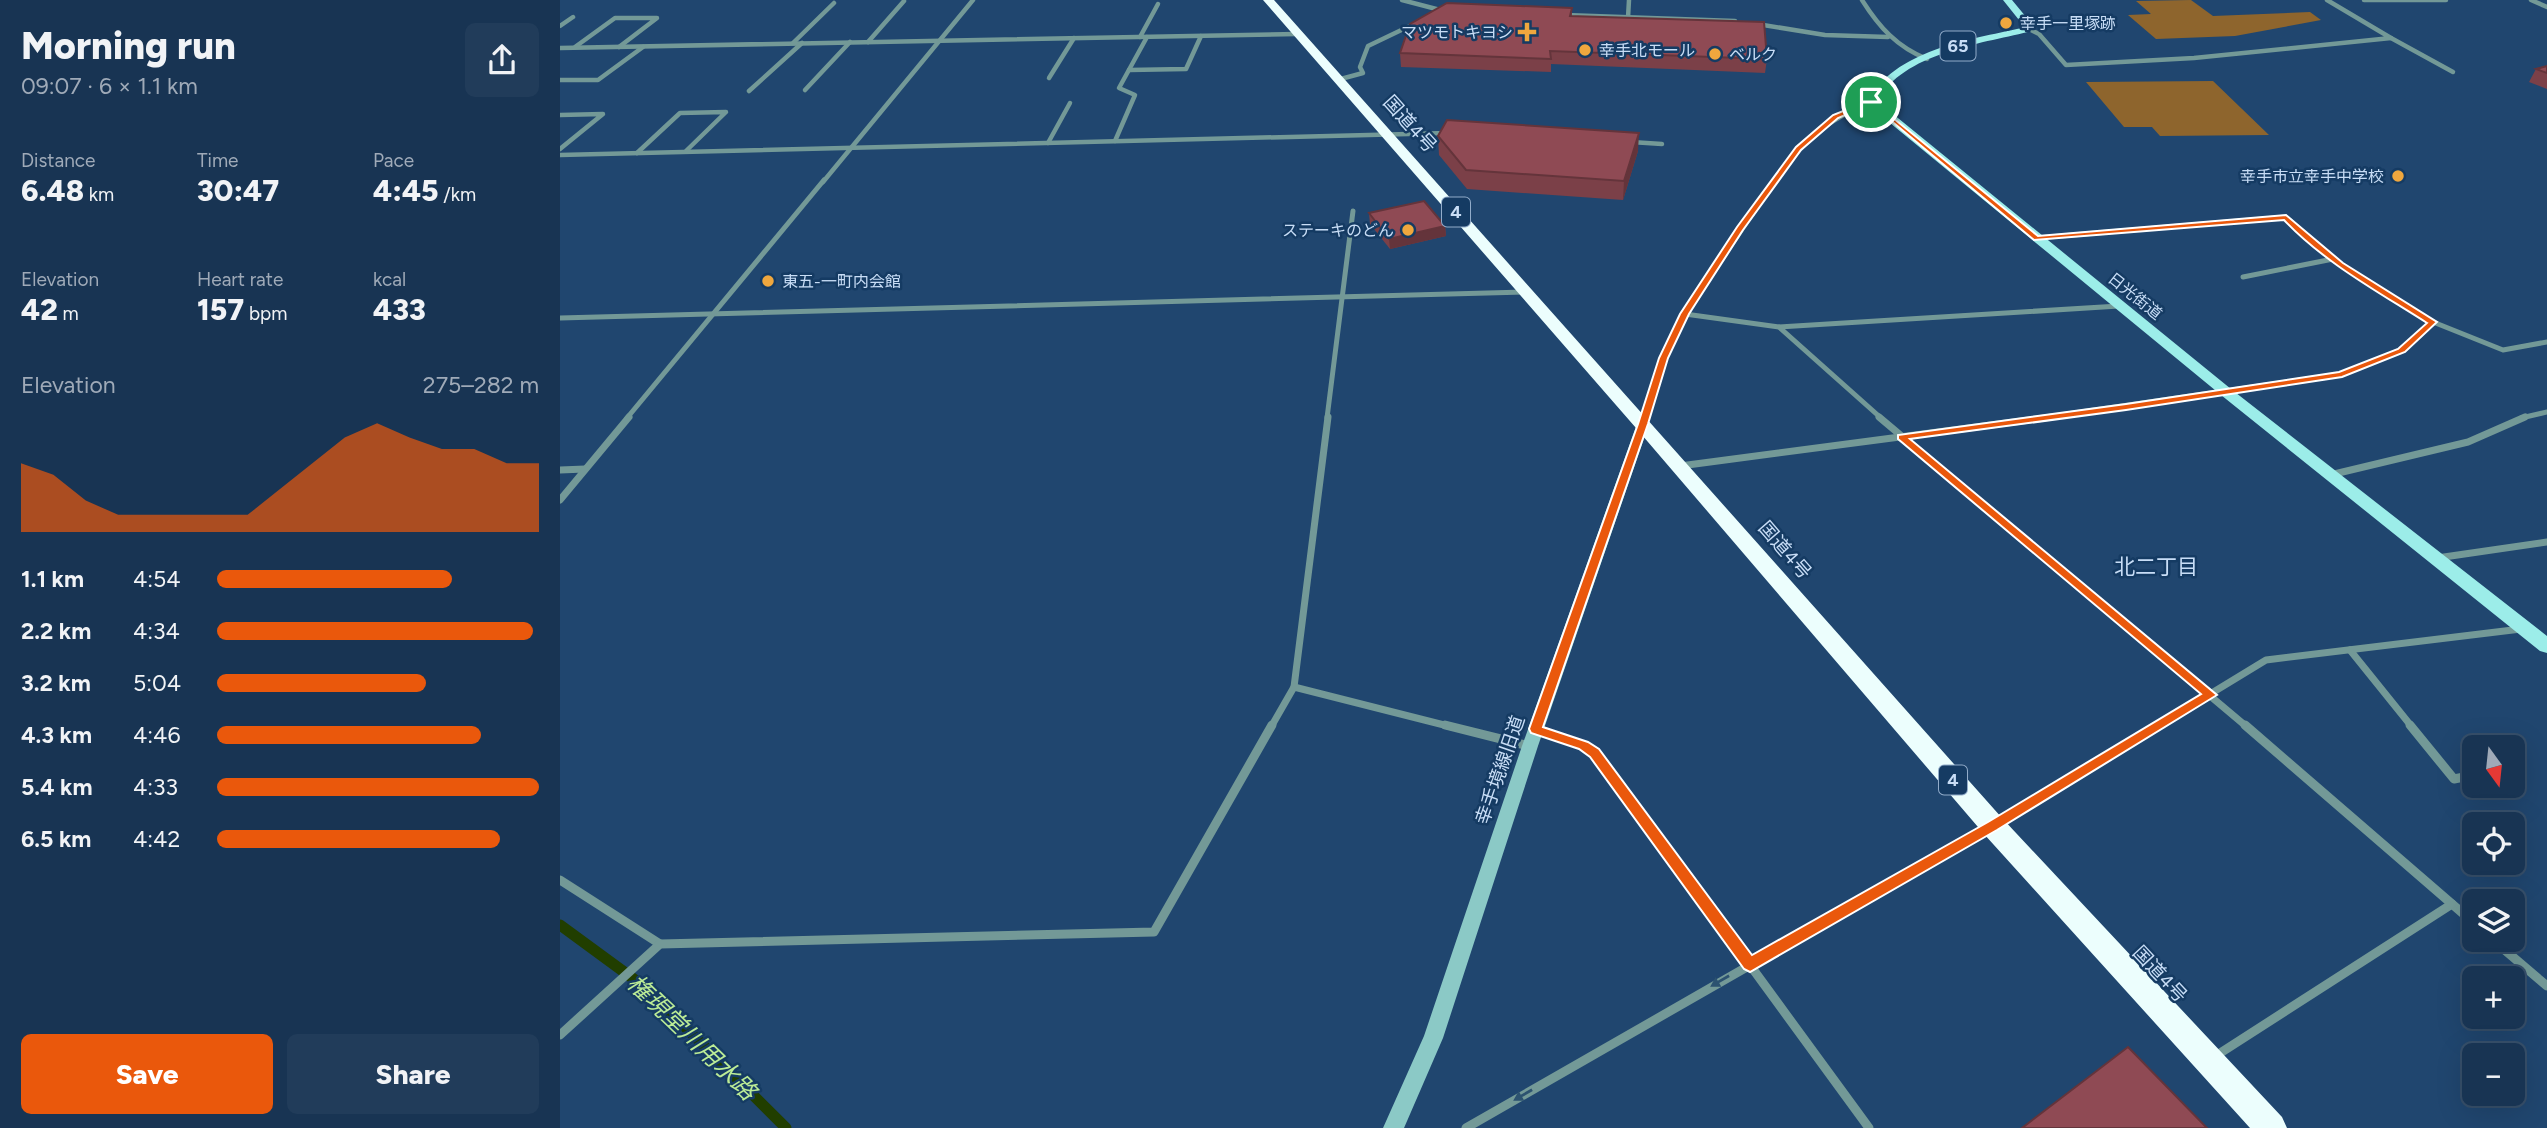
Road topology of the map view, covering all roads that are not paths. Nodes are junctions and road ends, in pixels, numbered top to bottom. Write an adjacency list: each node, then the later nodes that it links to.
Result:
1 (973, 0): 34 (street)
2 (1268, 0): 27 (highway, 国道4号 / 4)
3 (1402, 0): 16 (street)
4 (1445, 0): 16 (street)
5 (1629, 0): 21 (street)
6 (1862, 0): 31 (street)
7 (2007, 0): 26 (main road)
8 (2327, 0): 33 (street)
9 (2364, 0): 10 (street)
10 (2446, 0)
11 (2531, 0): 15 (street)
12 (904, 1): 36 (street)
13 (834, 3): 37 (street)
14 (1158, 4): 29 (street)
15 (2547, 7)
16 (1441, 11): 17 (street); 19 (street)
17 (1454, 11)
18 (1562, 15): 21 (street)
19 (1429, 17)
20 (573, 18): 25 (street)
21 (1628, 18): 22 (street)
22 (1743, 22)
23 (1417, 23): 48 (street)
24 (1756, 24): 31 (street)
25 (560, 26)
26 (2027, 28): 33 (street); 43 (main road, 65)
27 (1297, 34): 28 (street); 48 (highway, 国道4号 / 4)
28 (1201, 36): 30 (street); 44 (street)
29 (1140, 37): 30 (street); 32 (street)
30 (1147, 37): 44 (street)
31 (1888, 37): 43 (street)
32 (1074, 38): 34 (street); 46 (street)
33 (2391, 38): 45 (street)
34 (940, 40): 36 (street); 60 (street)
35 (850, 42): 36 (street); 38 (street); 49 (street)
36 (868, 42)
37 (793, 43): 38 (street); 39 (street)
38 (802, 43): 50 (street)
39 (644, 46): 40 (street); 47 (street)
40 (619, 47): 42 (street); 42 (street)
41 (560, 48): 42 (street)
42 (574, 48)
43 (1927, 59): 51 (main road, 65)
44 (1129, 70): 56 (street)
45 (2453, 72)
46 (1049, 78)
47 (560, 80)
48 (1337, 80): 54 (highway, 国道4号 / 4)
49 (805, 90)
50 (749, 91)
51 (1871, 102): 66 (main road, 日光街道); 73 (street)
52 (1070, 103): 58 (street)
53 (560, 115): 61 (street)
54 (1386, 133): 55 (street); 56 (street); 69 (highway, 国道4号 / 4)
55 (1452, 134)
56 (1115, 141): 58 (street)
57 (1620, 142): 59 (street)
58 (1048, 143): 60 (street)
59 (1662, 144)
60 (850, 147): 62 (street); 72 (street)
61 (560, 149)
62 (686, 152): 63 (street); 63 (street)
63 (637, 153): 64 (street)
64 (560, 155)
65 (1353, 211): 70 (street)
66 (2036, 238): 67 (street); 71 (main road, 日光街道)
67 (2333, 260): 68 (street); 75 (street)
68 (2243, 277)
69 (1526, 292): 70 (street); 80 (highway, 国道4号 / 4)
70 (1341, 295): 72 (street); 92 (street)
71 (2119, 306): 76 (street); 78 (main road, 日光街道)
72 (714, 312): 74 (street); 84 (street)
73 (1685, 314): 76 (street); 80 (street)
74 (560, 318)
75 (2433, 322): 77 (street); 78 (street)
76 (1779, 327): 81 (street)
77 (2547, 342)
78 (2226, 392): 81 (street); 85 (main road, 日光街道)
79 (2545, 414): 85 (street)
80 (1643, 424): 82 (highway, 国道4号 / 4); 94 (street, 幸手境線旧道)
81 (1902, 437): 82 (street); 93 (street)
82 (1679, 466): 97 (highway, 国道4号 / 4)
83 (560, 470): 84 (street)
84 (585, 470): 86 (street)
85 (2330, 475): 88 (main road, 日光街道)
86 (560, 500)
87 (2547, 542): 88 (street)
88 (2435, 558): 89 (main road, 日光街道)
89 (2525, 628): 90 (main road, 日光街道); 91 (street)
90 (2547, 646)
91 (2350, 650): 93 (street); 96 (street)
92 (1294, 687): 95 (street); 101 (street)
93 (2210, 695): 97 (street); 99 (street)
94 (1536, 729): 95 (street, 幸手境線旧道); 103 (street)
95 (1530, 746): 107 (street, 幸手境線旧道)
96 (2462, 777)
97 (1993, 826): 103 (street); 106 (highway, 国道4号 / 4)
98 (560, 880): 101 (street)
99 (2452, 904): 100 (street); 106 (street)
100 (2462, 913)
101 (660, 944): 105 (street)
102 (2507, 952): 104 (street)
103 (1750, 964): 108 (street, one-way to 108); 109 (street)
104 (2547, 986)
105 (560, 1035)
106 (2207, 1061): 110 (highway, 国道4号 / 4)
107 (1393, 1128)
108 (1466, 1128)
109 (1869, 1128)
110 (2271, 1128)

